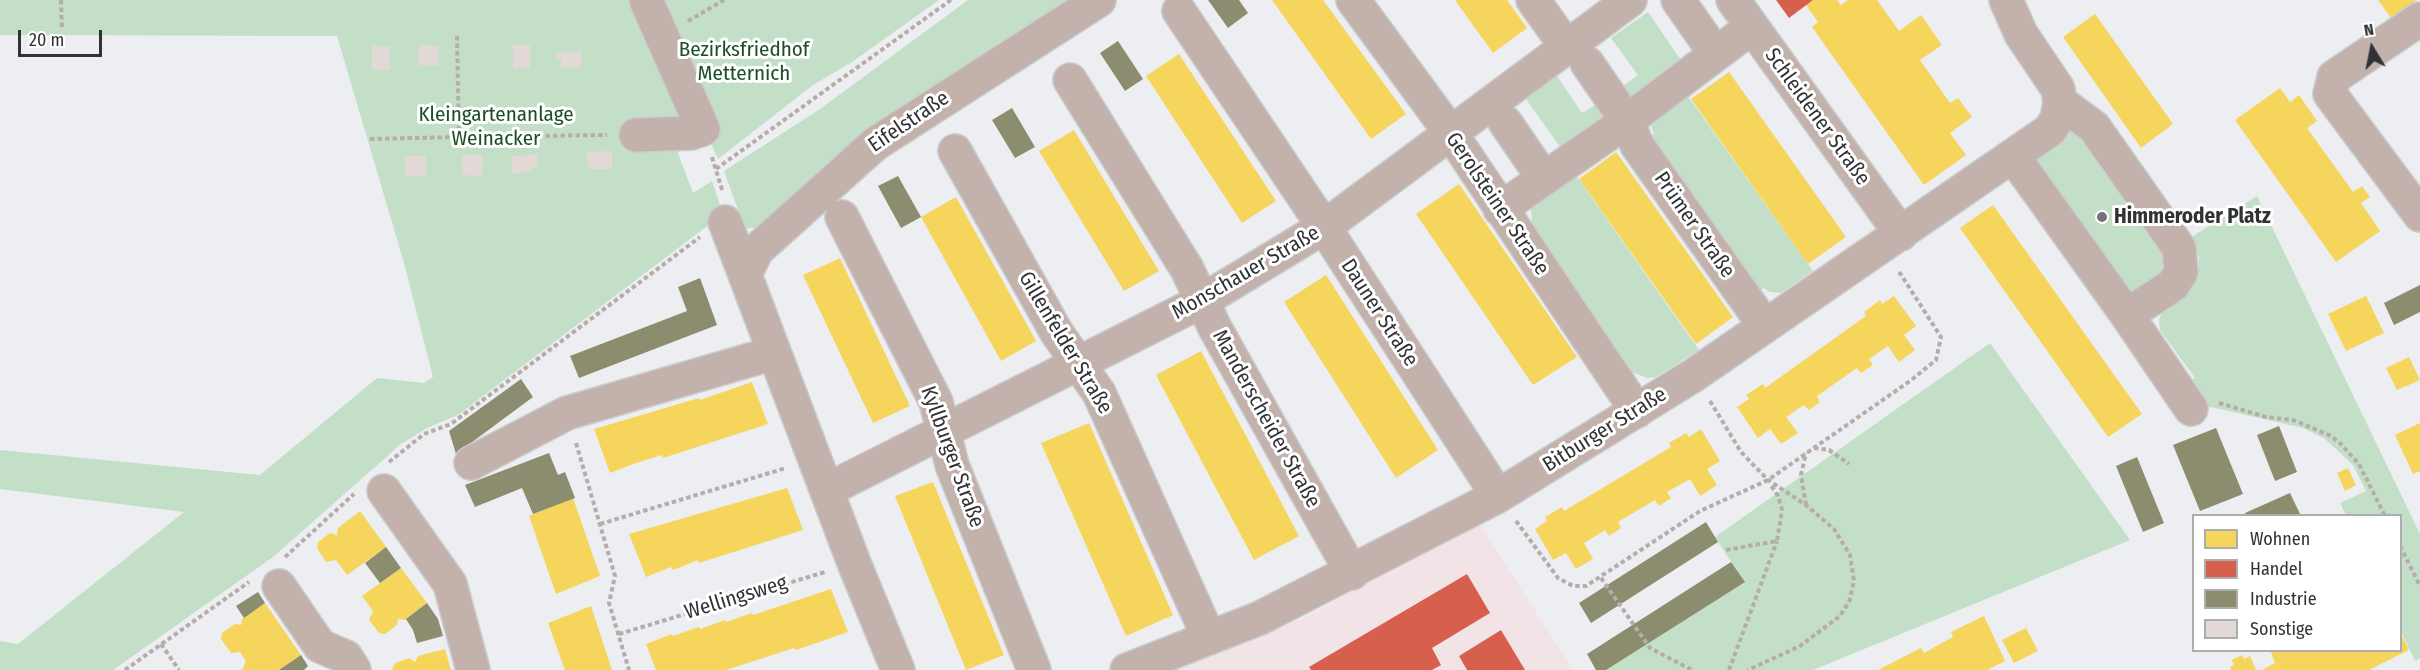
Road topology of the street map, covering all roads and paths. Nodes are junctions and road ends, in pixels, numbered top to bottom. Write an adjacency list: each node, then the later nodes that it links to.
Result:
1 (61, 0): 15 (path)
2 (646, 0): 17 (street)
3 (724, 0): 17 (path)
4 (951, 0): 34 (path)
5 (1099, 0): 37 (street, Eifelstraße)
6 (1353, 0): 23 (street, Gerolsteiner Straße)
7 (1533, 0): 19 (street, Prümer Straße)
8 (1630, 0): 19 (street, Monschauer Straße)
9 (1733, 0): 14 (street, Schleidener Straße)
10 (2006, 0): 21 (street)
11 (1179, 11): 35 (street, Dauner Straße)
12 (1688, 13): 18 (street)
13 (2420, 19): 32 (street)
14 (1752, 27): 18 (street); 36 (street, Schleidener Straße)
15 (62, 30)
16 (457, 36): 25 (path)
17 (661, 36): 24 (street)
18 (1715, 53): 22 (street)
19 (1589, 68): 22 (street, Prümer Straße); 23 (street, Monschauer Straße)
20 (1070, 80): 38 (street, Manderscheider Straße)
21 (2055, 116): 29 (street, Bitburger Straße); 39 (street)
22 (1627, 121): 30 (street); 40 (street, Prümer Straße)
23 (1450, 132): 31 (street, Gerolsteiner Straße); 35 (street, Monschauer Straße)
24 (636, 135): 25 (path)
25 (459, 136): 27 (path)
26 (1515, 138): 30 (street)
27 (370, 139)
28 (955, 151): 42 (street, Gillenfelder Straße)
29 (2013, 156): 36 (street, Bitburger Straße); 39 (street)
30 (1544, 179): 31 (street)
31 (1500, 209): 45 (street, Gerolsteiner Straße)
32 (2420, 215)
33 (842, 217): 47 (street, Kyllburger Straße)
34 (724, 222): 37 (street); 54 (path)
35 (1324, 227): 38 (street, Monschauer Straße); 56 (street, Dauner Straße)
36 (1892, 240): 40 (street, Bitburger Straße); 48 (path)
37 (745, 274): 41 (street)
38 (1202, 301): 42 (street, Monschauer Straße); 64 (street, Manderscheider Straße)
39 (2127, 315): 44 (street)
40 (1765, 326): 43 (street, Bitburger Straße)
41 (774, 353): 46 (street); 50 (street)
42 (1077, 364): 47 (street, Monschauer Straße); 69 (street, Gillenfelder Straße)
43 (1694, 375): 45 (street, Bitburger Straße); 53 (path)
44 (2203, 405): 58 (path)
45 (1637, 411): 56 (street, Bitburger Straße)
46 (567, 413): 51 (street); 59 (path)
47 (944, 433): 55 (street, Monschauer Straße); 77 (street, Kyllburger Straße)
48 (1813, 447): 49 (path); 52 (path)
49 (1807, 452): 53 (path); 57 (path)
50 (815, 459): 55 (street); 59 (path)
51 (471, 464)
52 (1849, 464)
53 (1768, 480): 57 (path); 60 (path); 66 (path)
54 (374, 484): 65 (path); 74 (street)
55 (827, 490): 63 (street)
56 (1498, 496): 64 (street, Bitburger Straße); 66 (path)
57 (1806, 506): 81 (path)
58 (2384, 514)
59 (600, 524): 68 (path)
60 (1777, 541): 61 (path); 80 (path)
61 (1726, 549)
62 (2402, 550): 67 (path)
63 (854, 563): 68 (path, Wellingsweg); 76 (street)
64 (1352, 573): 69 (street, Bitburger Straße)
65 (271, 575): 70 (path); 73 (street)
66 (1603, 580): 79 (path)
67 (2420, 586)
68 (619, 634): 75 (path)
69 (1209, 638): 78 (street, Bitburger Straße)
70 (161, 644): 71 (path); 72 (path)
71 (125, 670)
72 (179, 670)
73 (354, 670)
74 (473, 670)
75 (629, 670)
76 (898, 670)
77 (1034, 670)
78 (1127, 670)
79 (1692, 670)
80 (1729, 670)
81 (1748, 670)

